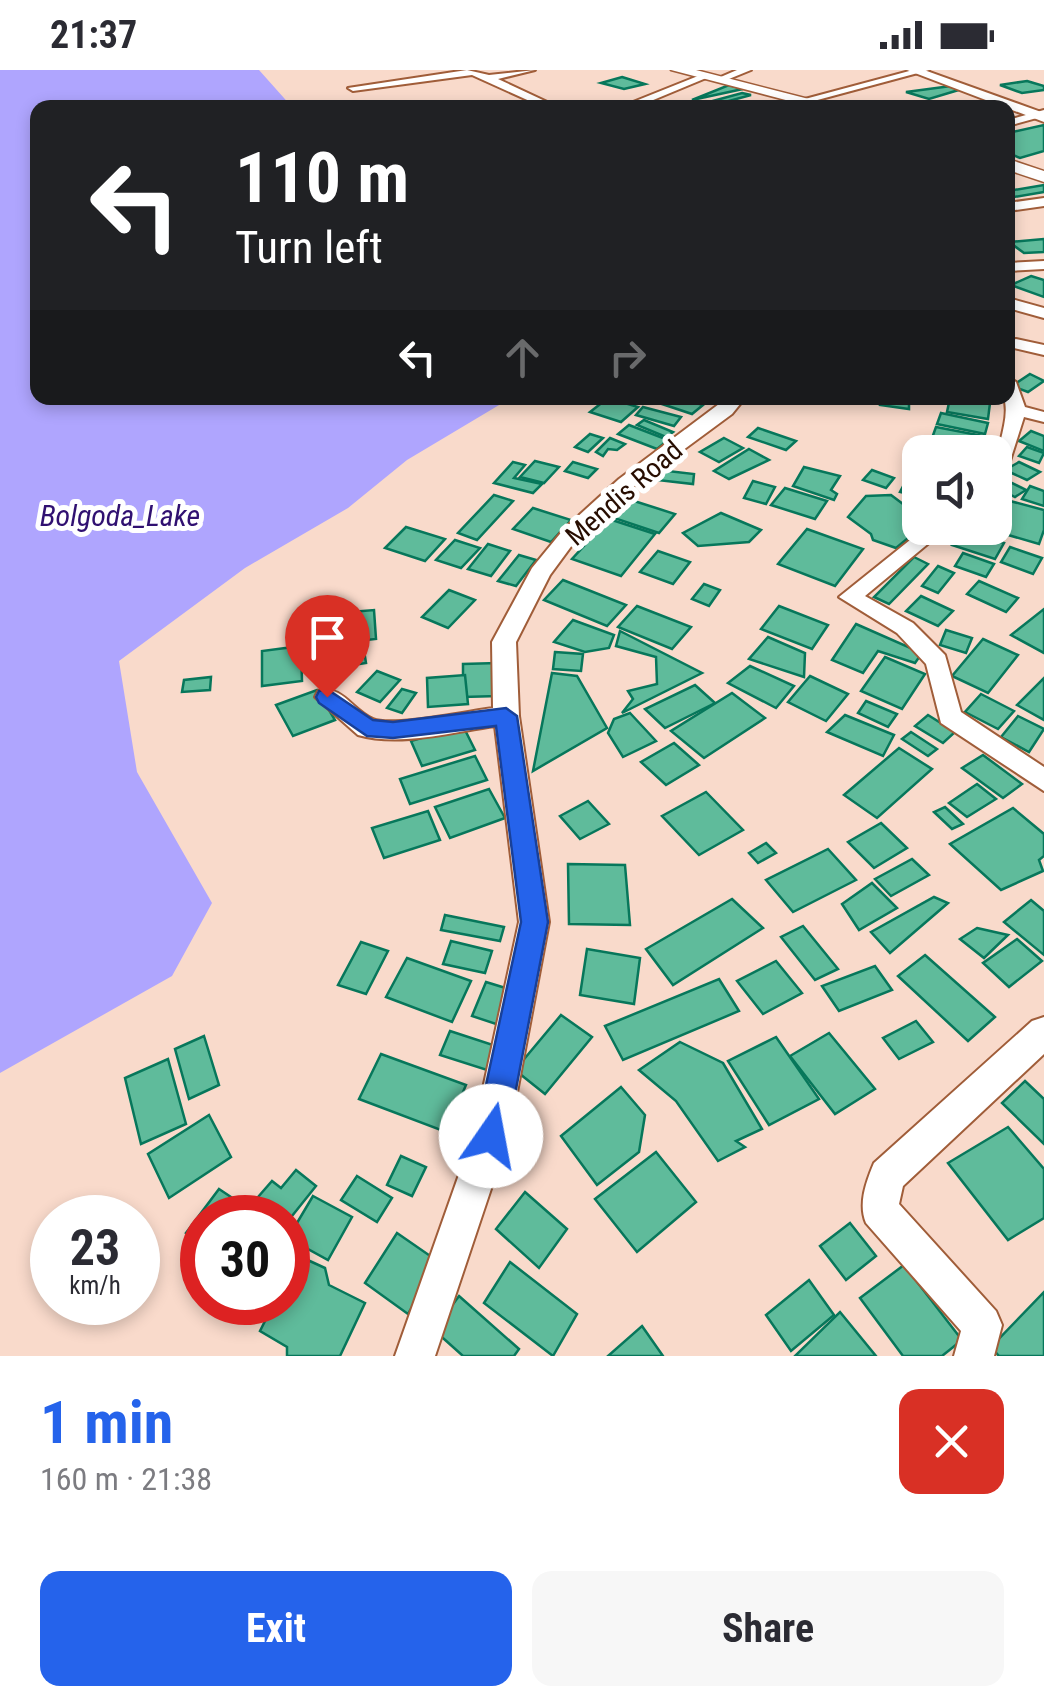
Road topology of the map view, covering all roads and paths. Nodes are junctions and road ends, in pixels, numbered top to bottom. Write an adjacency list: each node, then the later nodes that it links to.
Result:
1 (530, 70): 7 (street)
2 (678, 70): 6 (highway)
3 (746, 70): 6 (street)
4 (918, 70): 10 (street); 14 (main road)
5 (932, 70): 15 (main road)
6 (714, 77): 10 (highway); 12 (street)
7 (492, 78): 8 (street); 9 (street); 11 (street)
8 (353, 88)
9 (386, 96)
10 (810, 99): 13 (highway)
11 (535, 100)
12 (646, 100)
13 (813, 100)
14 (1003, 100)
15 (1007, 100)
16 (1015, 103): 18 (main road)
17 (1015, 104): 18 (main road)
18 (1042, 114): 19 (street)
19 (1015, 121)
20 (1015, 167): 21 (highway)
21 (1044, 178)
22 (1044, 202): 23 (street)
23 (1015, 206)
24 (1044, 265): 25 (street)
25 (1015, 267)
26 (1015, 305): 27 (street)
27 (1044, 313)
28 (1015, 345): 29 (street)
29 (1044, 350)
30 (1015, 404): 32 (street)
31 (730, 405): 37 (street, Mendis Road)
32 (1017, 410): 33 (street); 34 (street)
33 (1044, 417)
34 (1009, 435)
35 (916, 545): 38 (street)
36 (327, 697): 37 (street)
37 (506, 716): 40 (street, Mendis Road)
38 (1044, 780)
39 (1044, 1032): 41 (street)
40 (415, 1356)
41 (974, 1356)

